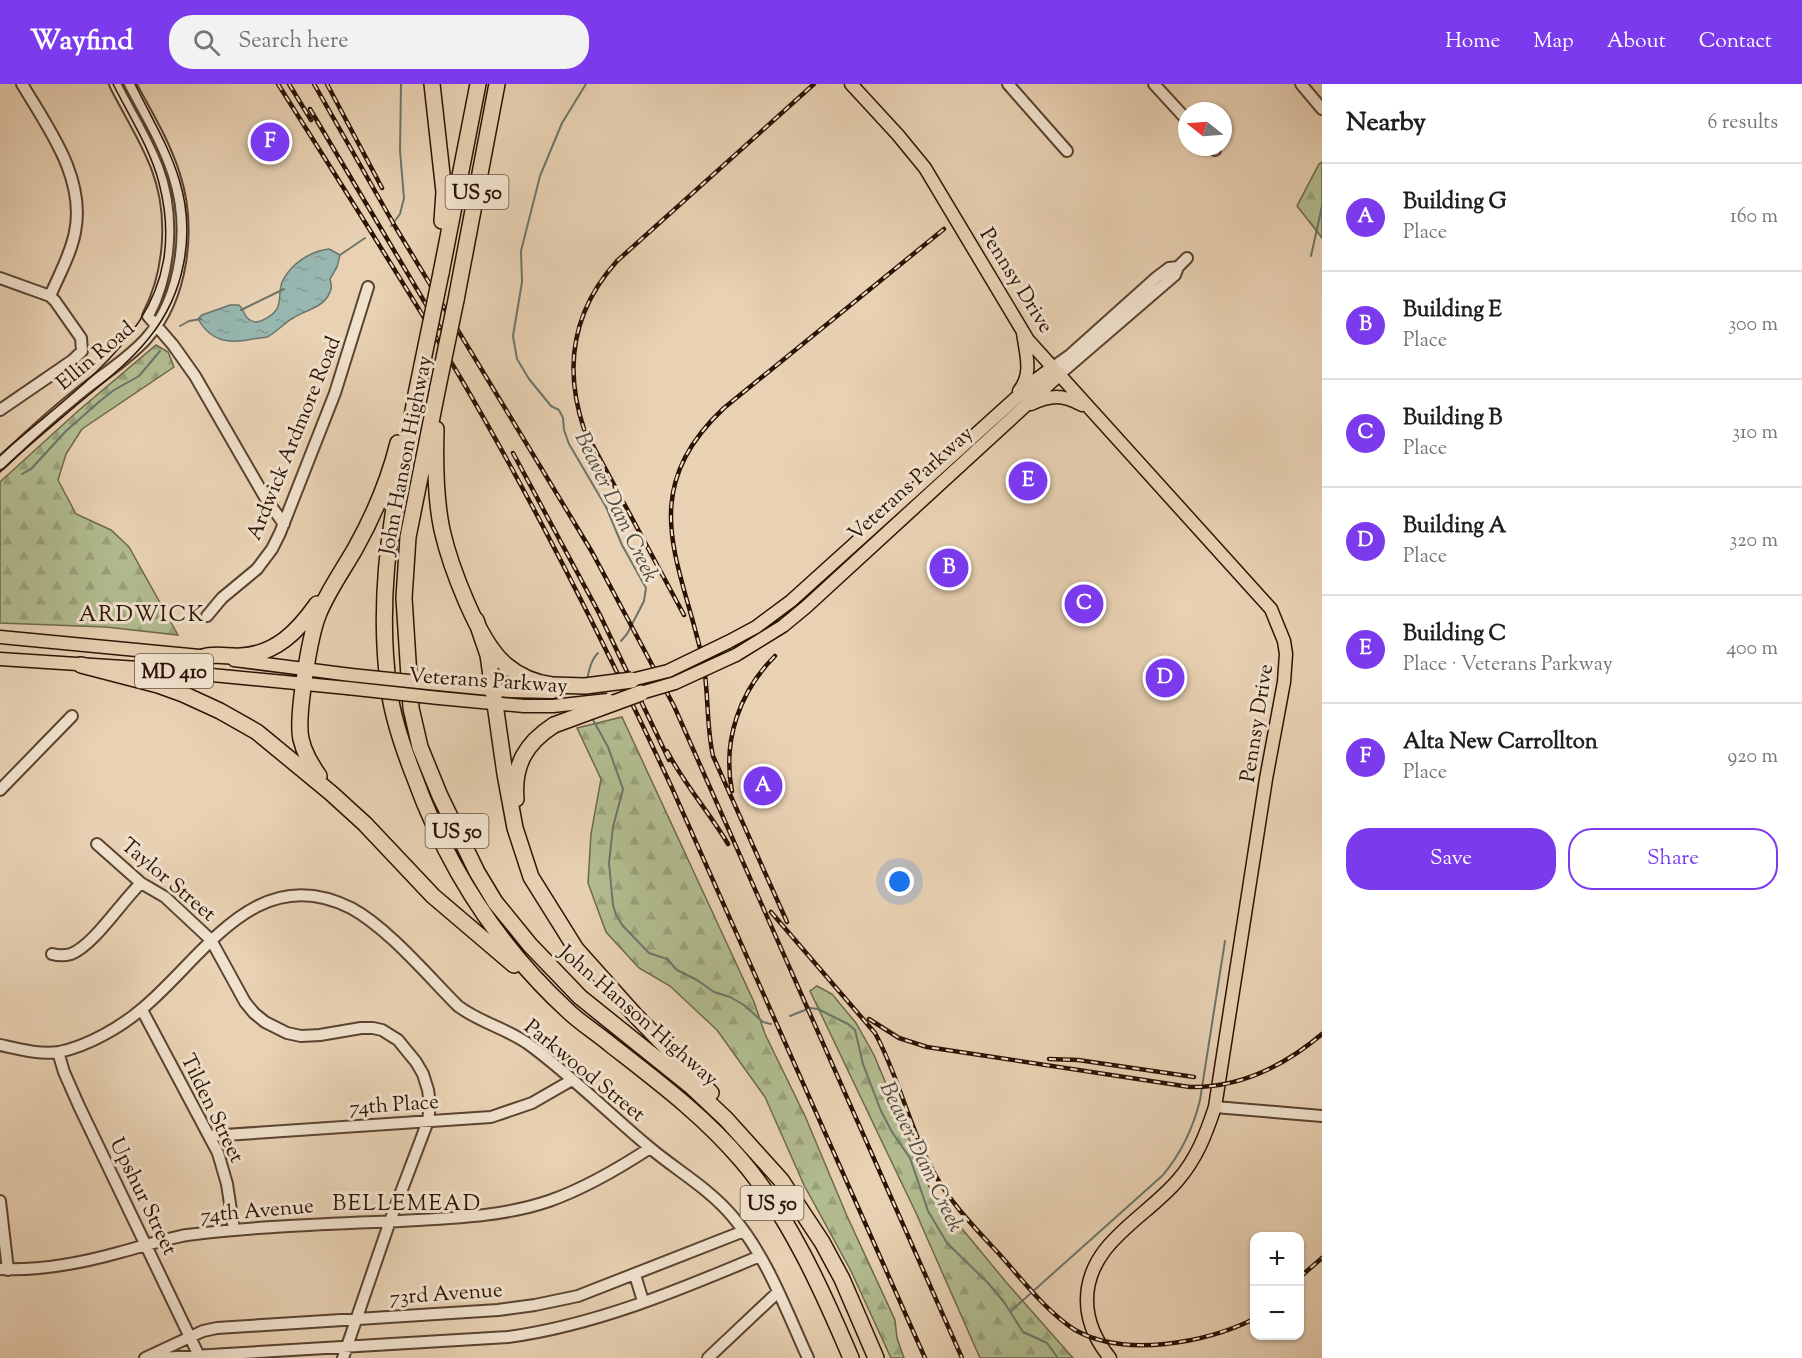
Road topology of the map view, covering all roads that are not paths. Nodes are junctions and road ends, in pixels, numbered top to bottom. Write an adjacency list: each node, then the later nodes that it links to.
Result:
1 (22, 84): 18 (street)
2 (115, 84): 19 (street, Ellin Road)
3 (130, 84): 19 (street, Ellin Road)
4 (432, 84): 14 (highway)
5 (478, 84): 14 (highway, John Hanson Highway / US 50)
6 (497, 84): 22 (highway, John Hanson Highway / US 50, bridge)
7 (851, 84): 20 (main road, Pennsy Drive)
8 (1008, 84): 13 (street)
9 (1154, 84): 12 (street)
10 (1301, 84): 11 (street)
11 (1322, 108)
12 (1178, 110)
13 (1067, 151)
14 (446, 248): 23 (highway, John Hanson Highway / US 50, bridge)
15 (1187, 258): 21 (street, Veterans Parkway)
16 (0, 278): 18 (street)
17 (368, 287): 29 (street, Ardwick Ardmore Road)
18 (50, 296): 26 (street)
19 (156, 326): 28 (street, Ellin Road); 29 (street)
20 (1023, 332): 21 (main road, Pennsy Drive); 24 (main road)
21 (1057, 370): 24 (main road, Veterans Parkway / MD 410); 25 (main road, Pennsy Drive); 27 (main road, Veterans Parkway / MD 410)
22 (438, 387): 32 (highway); 60 (highway, John Hanson Highway / US 50)
23 (415, 399): 30 (highway); 51 (highway, John Hanson Highway / US 50)
24 (1011, 402): 39 (main road, Veterans Parkway / MD 410, bridge)
25 (1088, 408): 27 (main road); 55 (main road, Pennsy Drive)
26 (0, 410)
27 (1005, 423): 39 (main road, Veterans Parkway / MD 410, bridge)
28 (0, 464)
29 (284, 524): 31 (street, Ardwick Ardmore Road)
30 (350, 558): 34 (highway); 37 (highway)
31 (207, 616)
32 (476, 620): 40 (highway); 41 (highway)
33 (0, 637): 34 (main road, Veterans Parkway / MD 410)
34 (203, 657): 37 (main road, Veterans Parkway / MD 410)
35 (0, 659): 36 (main road, Veterans Parkway / MD 410)
36 (81, 665): 38 (main road, Veterans Parkway / MD 410); 44 (highway)
37 (307, 669): 38 (highway); 41 (main road, Veterans Parkway / MD 410, bridge)
38 (304, 685): 41 (main road, Veterans Parkway / MD 410, bridge); 44 (highway)
39 (637, 687): 40 (highway, bridge); 41 (main road, Veterans Parkway / MD 410, bridge); 47 (highway, bridge)
40 (552, 689): 41 (main road, Veterans Parkway / MD 410)
41 (493, 696): 47 (highway)
42 (72, 716): 43 (street)
43 (0, 790)
44 (331, 793): 51 (highway)
45 (97, 844): 46 (street, Taylor Street)
46 (141, 883): 48 (street, Taylor Street); 49 (street)
47 (545, 902): 60 (highway)
48 (210, 940): 50 (street, Parkwood Street); 54 (street, Parkwood Street); 57 (street, Taylor Street)
49 (52, 954)
50 (142, 1010): 53 (street, Parkwood Street); 58 (street, Tilden Street)
51 (569, 1012): 79 (highway, John Hanson Highway / US 50)
52 (0, 1045): 53 (street)
53 (58, 1052): 65 (street, Upshur Street)
54 (572, 1080): 57 (street, 74th Place); 59 (street, Parkwood Street)
55 (1215, 1107): 56 (street); 81 (main road, Pennsy Drive)
56 (1322, 1116)
57 (428, 1121): 58 (street, 74th Place); 62 (street, Taylor Street)
58 (210, 1136): 63 (street, Tilden Street)
59 (650, 1148): 62 (street, 74th Avenue); 64 (street, Parkwood Street)
60 (765, 1161): 80 (highway, John Hanson Highway / US 50)
61 (0, 1201): 67 (street)
62 (390, 1221): 63 (street, 74th Avenue); 71 (street, Taylor Street)
63 (234, 1230): 65 (street, 74th Avenue)
64 (744, 1231): 66 (street, Parkwood Street); 68 (street, 73rd Avenue)
65 (145, 1245): 67 (street, 74th Avenue); 72 (street, Upshur Street)
66 (760, 1256): 69 (street, Parkwood Street); 70 (street)
67 (4, 1270)
68 (635, 1275): 70 (street); 71 (street, 73rd Avenue)
69 (778, 1292): 77 (street); 78 (street, Parkwood Street)
70 (644, 1301): 73 (street)
71 (356, 1320): 72 (street, 73rd Avenue); 73 (street, Taylor Street)
72 (191, 1337): 74 (street, Upshur Street); 75 (street, 73rd Avenue)
73 (344, 1353): 74 (street)
74 (199, 1356): 76 (street)
75 (145, 1358)
76 (160, 1358)
77 (708, 1358)
78 (808, 1358)
79 (851, 1358)
80 (876, 1358)
81 (1110, 1358)

